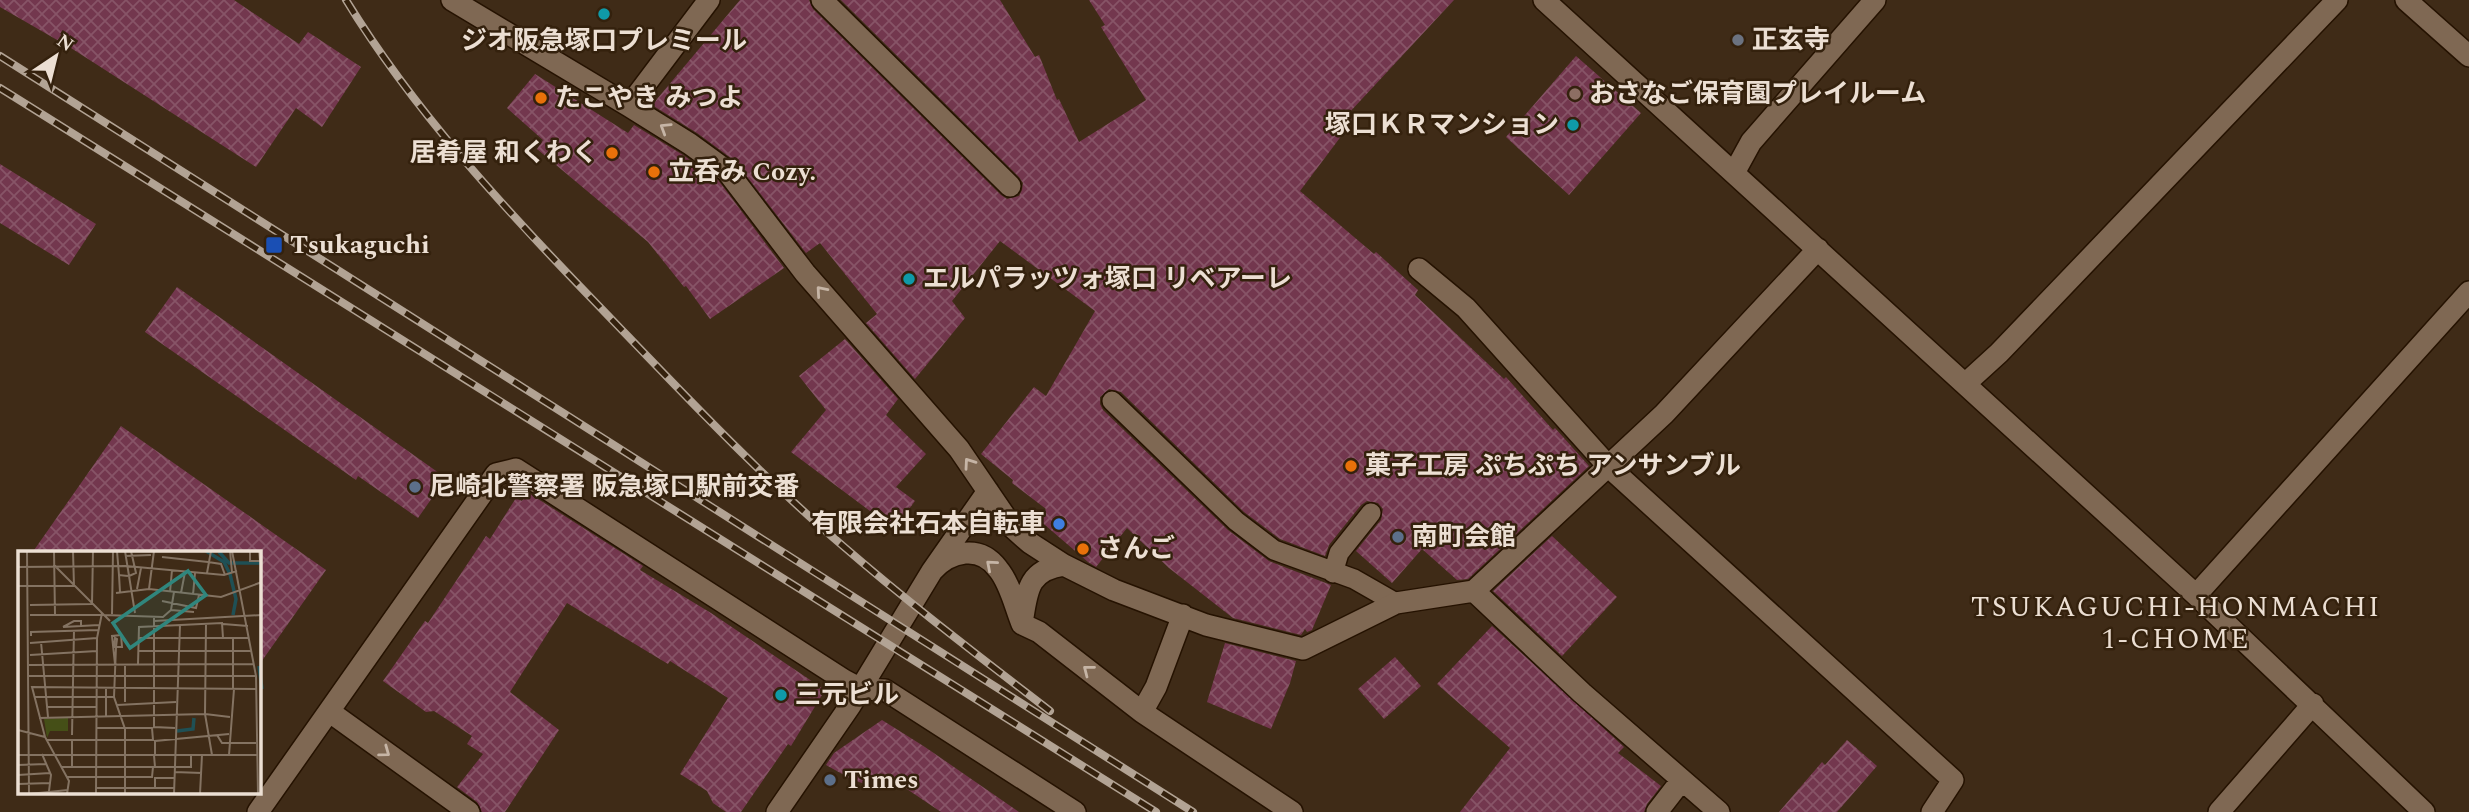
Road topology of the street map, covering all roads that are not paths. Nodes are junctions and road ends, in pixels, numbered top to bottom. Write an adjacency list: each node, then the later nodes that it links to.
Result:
1 (452, 0): 9 (street)
2 (709, 0): 9 (street)
3 (822, 0): 11 (street)
4 (1545, 0): 10 (street)
5 (1875, 0): 10 (street)
6 (2337, 0): 15 (street)
7 (2406, 0): 8 (street)
8 (2469, 56)
9 (629, 106): 18 (street, one-way to 9)
10 (1734, 173): 12 (street)
11 (1010, 186)
12 (1818, 249): 15 (street); 17 (street)
13 (1419, 269): 17 (street)
14 (2469, 292): 24 (street)
15 (1965, 384): 24 (street)
16 (1112, 401): 22 (lane)
17 (1609, 467): 23 (street); 40 (street)
18 (988, 491): 20 (street); 21 (street)
19 (1371, 513): 22 (lane)
20 (1064, 565): 26 (street); 27 (street)
21 (932, 571): 27 (street, one-way to 21); 28 (street)
22 (1333, 573): 25 (lane)
23 (1474, 591): 25 (street); 32 (street)
24 (2196, 595): 29 (street)
25 (1396, 603): 26 (street)
26 (1182, 615): 31 (street)
27 (1022, 624): 31 (street, one-way to 27)
28 (861, 689): 30 (street); 35 (street); 36 (street)
29 (2313, 704): 41 (street); 42 (street)
30 (330, 712): 33 (street); 34 (street, one-way to 34)
31 (1142, 712): 37 (street)
32 (1681, 781): 38 (street); 39 (street)
33 (258, 812)
34 (469, 812)
35 (777, 812)
36 (1075, 812)
37 (1292, 812)
38 (1657, 812)
39 (1719, 812)
40 (1933, 812)
41 (2219, 812)
42 (2424, 812)

